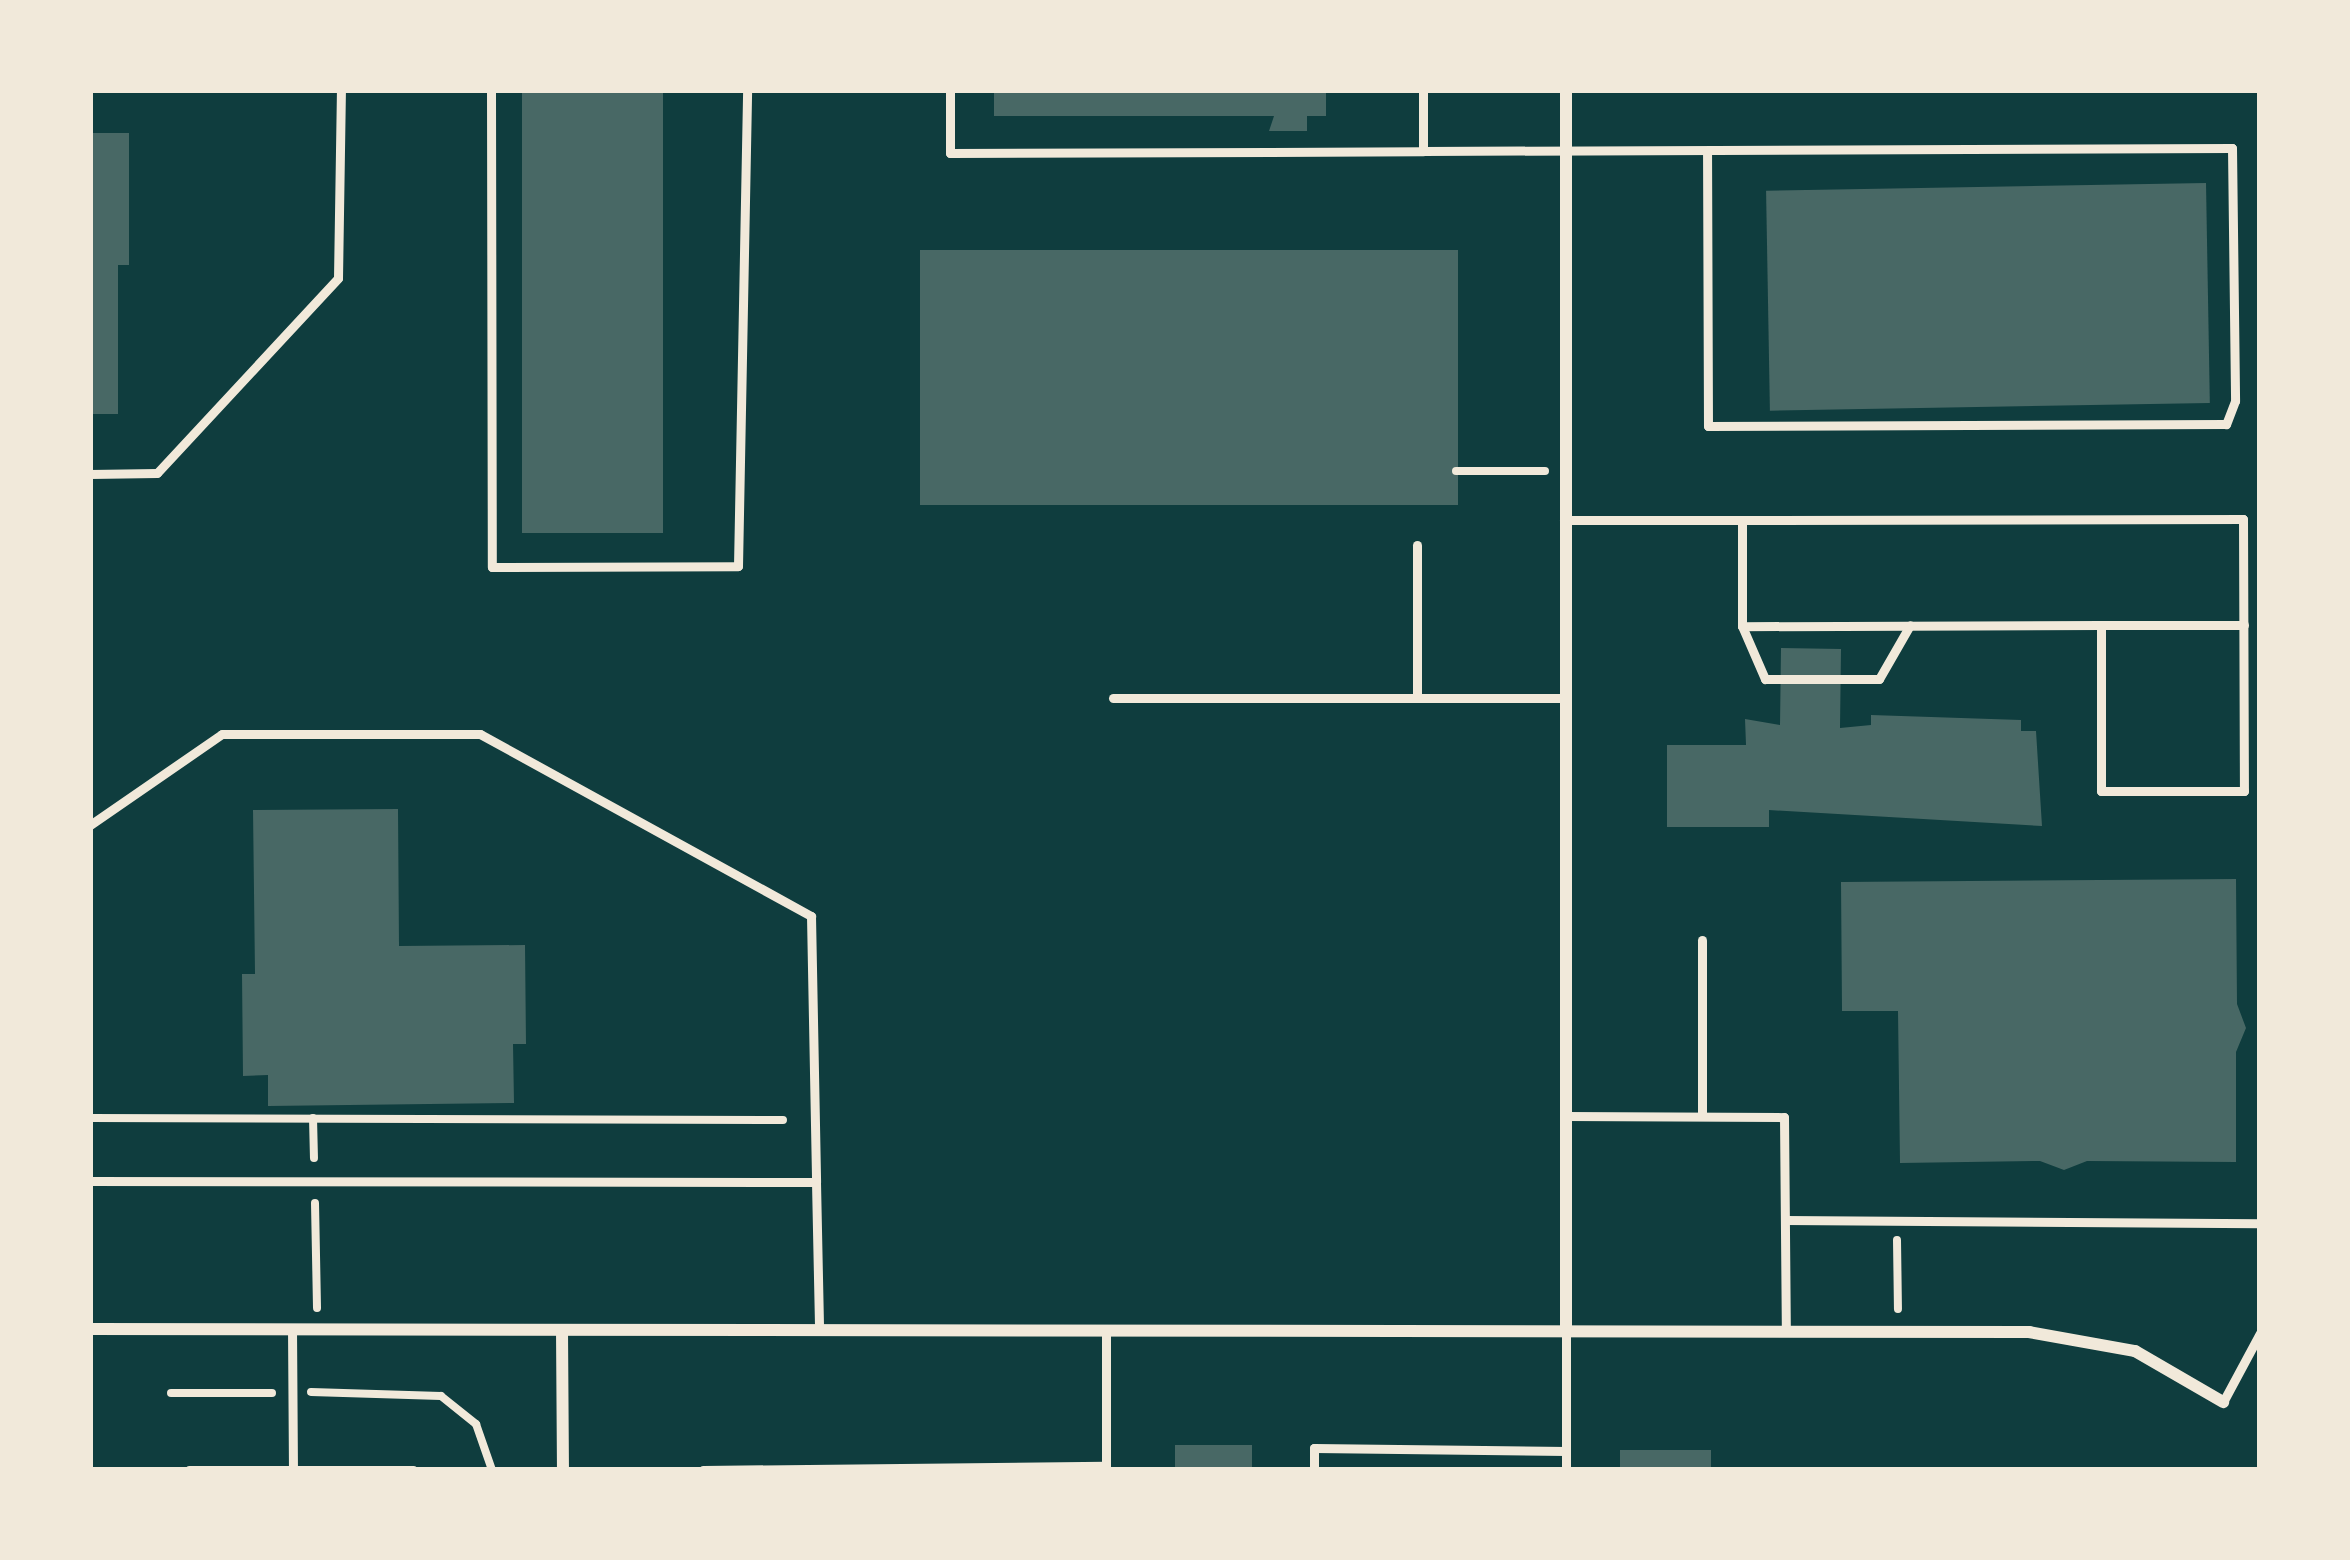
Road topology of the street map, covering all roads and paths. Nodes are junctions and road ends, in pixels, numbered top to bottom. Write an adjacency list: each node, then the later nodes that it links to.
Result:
1 (340, 90): 12 (lane)
2 (491, 90): 3 (lane)
3 (747, 90)
4 (950, 90): 7 (lane)
5 (1423, 90): 7 (lane)
6 (1566, 90): 8 (street)
7 (1423, 151): 8 (lane)
8 (1566, 151): 9 (lane); 11 (street)
9 (1707, 151): 9 (lane)
10 (1456, 471): 11 (path)
11 (1564, 471): 13 (street)
12 (90, 474)
13 (1564, 520): 14 (lane); 22 (street)
14 (1742, 520): 18 (lane); 19 (lane)
15 (1418, 545): 21 (lane)
16 (1910, 625): 17 (lane); 19 (lane); 19 (lane)
17 (2101, 625): 18 (lane); 18 (lane)
18 (2244, 625)
19 (1742, 626)
20 (1113, 698): 21 (lane)
21 (1417, 698): 22 (lane)
22 (1563, 698): 25 (street)
23 (90, 825): 32 (lane)
24 (1702, 940): 26 (lane)
25 (1564, 1116): 26 (lane); 44 (street)
26 (1702, 1116): 33 (lane)
27 (90, 1118): 28 (path)
28 (313, 1118): 29 (path); 31 (path)
29 (783, 1120)
30 (90, 1180): 31 (lane)
31 (314, 1181): 32 (lane); 37 (path)
32 (816, 1182): 40 (lane)
33 (1785, 1220): 34 (lane); 42 (lane)
34 (1897, 1220): 35 (lane); 43 (path)
35 (2260, 1223)
36 (292, 1328): 37 (street); 38 (street); 46 (lane)
37 (318, 1328): 39 (street)
38 (90, 1329)
39 (562, 1330): 40 (street); 55 (street)
40 (819, 1330): 41 (street)
41 (1106, 1331): 44 (street); 51 (lane)
42 (1786, 1331): 43 (street); 44 (street)
43 (1898, 1331): 48 (street)
44 (1566, 1332): 49 (lane)
45 (2260, 1333): 48 (lane)
46 (293, 1392): 47 (path); 50 (lane); 54 (path)
47 (171, 1393)
48 (2223, 1402)
49 (1566, 1450): 57 (lane); 58 (lane)
50 (293, 1466): 52 (lane); 53 (lane)
51 (1109, 1468): 56 (lane)
52 (189, 1470)
53 (413, 1470)
54 (492, 1470)
55 (563, 1470)
56 (703, 1470)
57 (1314, 1470)
58 (1566, 1470)

